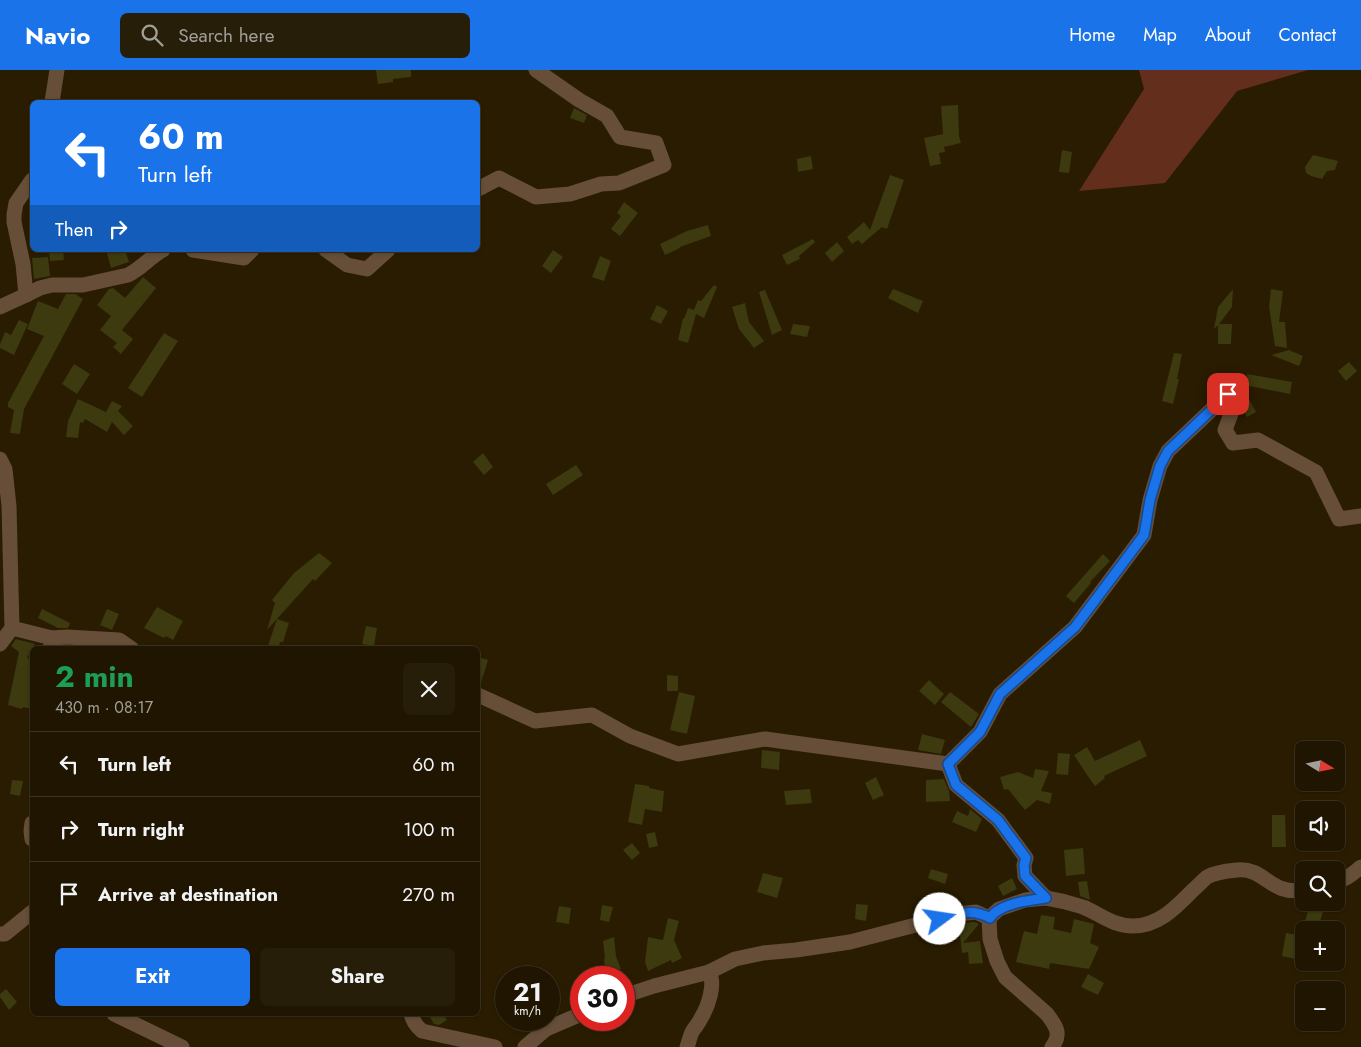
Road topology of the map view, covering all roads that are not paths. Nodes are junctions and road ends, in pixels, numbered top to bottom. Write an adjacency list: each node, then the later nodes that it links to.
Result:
1 (57, 70): 3 (street)
2 (536, 70): 5 (street)
3 (52, 100)
4 (30, 183): 11 (street)
5 (480, 188)
6 (160, 252): 11 (street)
7 (206, 252): 8 (street)
8 (250, 252)
9 (329, 252): 10 (street)
10 (386, 252)
11 (26, 295): 12 (street)
12 (0, 307)
13 (0, 459): 15 (street)
14 (1361, 516): 20 (street)
15 (12, 628): 16 (street); 17 (street)
16 (0, 644)
17 (51, 644): 18 (street)
18 (128, 646)
19 (480, 696): 20 (street)
20 (948, 764): 24 (street)
21 (1361, 867): 22 (street)
22 (1345, 879)
23 (1295, 891): 24 (street)
24 (1046, 898): 26 (street)
25 (30, 914): 27 (street)
26 (990, 918): 28 (street); 37 (street)
27 (0, 934)
28 (709, 972): 29 (street); 36 (street)
29 (635, 992)
30 (118, 1016): 33 (street)
31 (412, 1016): 34 (street)
32 (570, 1019): 35 (street)
33 (182, 1047)
34 (495, 1047)
35 (525, 1047)
36 (687, 1047)
37 (1052, 1047)

